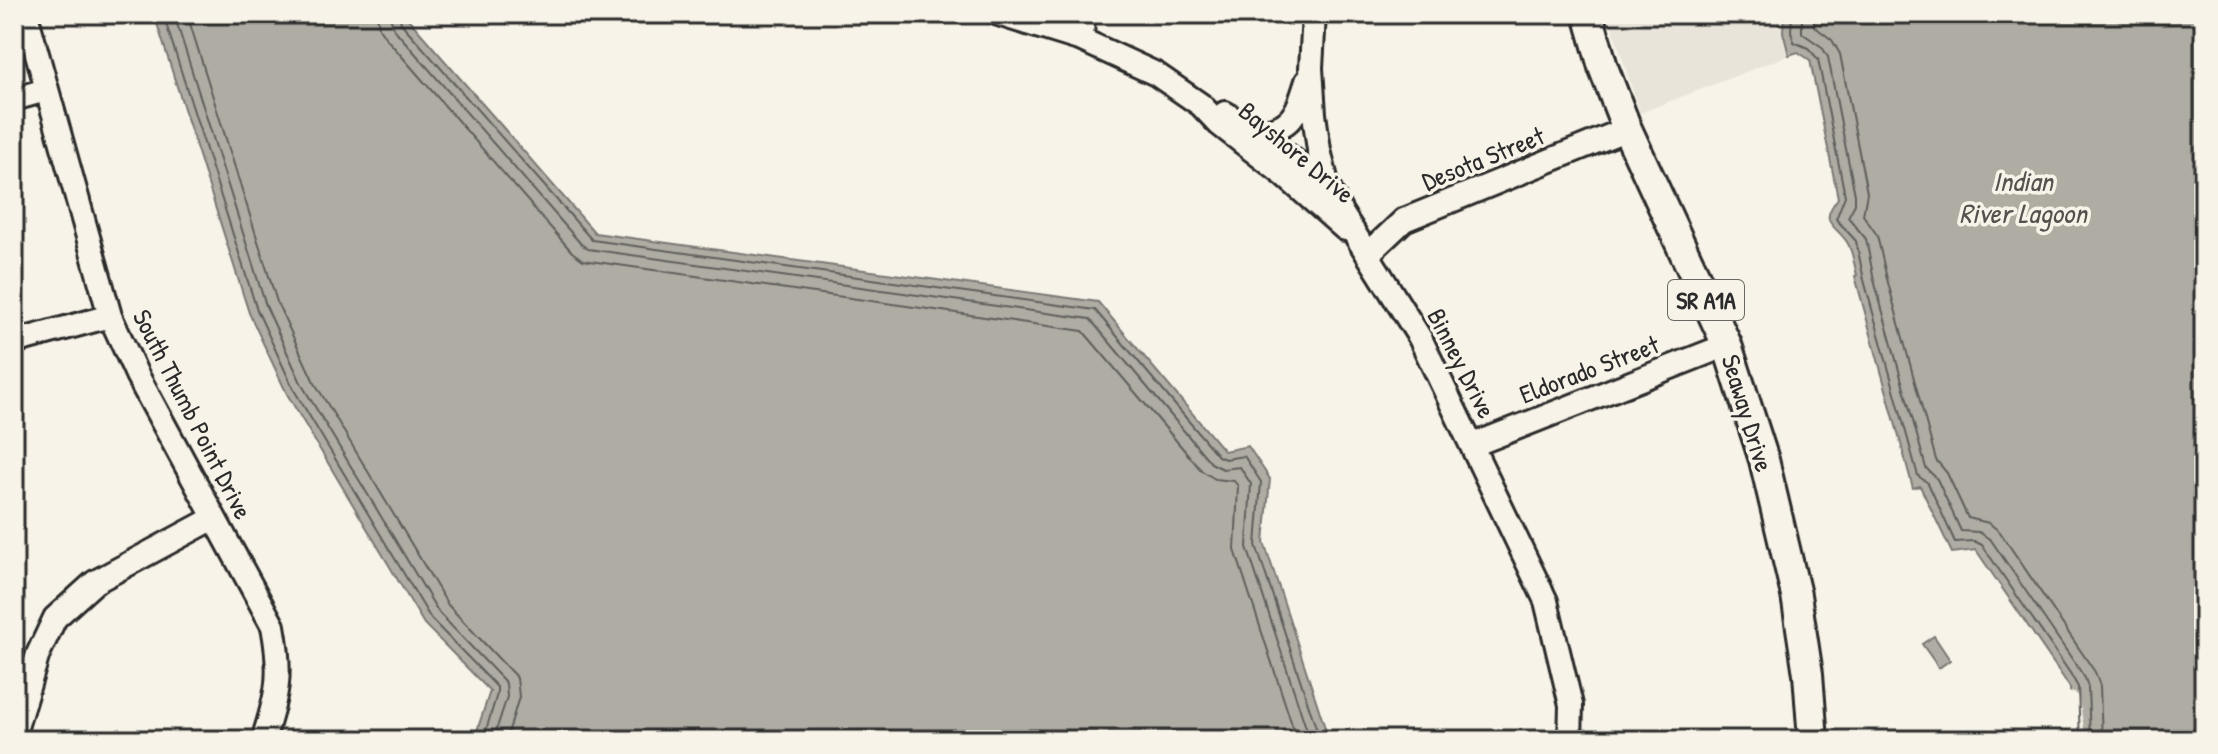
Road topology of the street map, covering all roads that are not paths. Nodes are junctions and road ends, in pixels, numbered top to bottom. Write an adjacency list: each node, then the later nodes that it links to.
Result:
1 (26, 14): 8 (street, South Thumb Point Drive)
2 (998, 14): 6 (street, Bayshore Drive)
3 (1083, 14): 6 (street)
4 (1314, 14): 7 (street, Binney Drive)
5 (1588, 14): 11 (main road, Seaway Drive / SR A1A)
6 (1082, 40): 10 (street, Bayshore Drive)
7 (1311, 68): 12 (street, Bayshore Drive); 13 (street, Binney Drive)
8 (46, 90): 9 (street); 15 (street, South Thumb Point Drive)
9 (14, 99)
10 (1201, 105): 12 (street, Bayshore Drive); 14 (street, Bayshore Drive)
11 (1627, 129): 14 (street, Desota Street); 17 (main road, Seaway Drive / SR A1A)
12 (1254, 131): 13 (street, Bayshore Drive)
13 (1328, 187): 14 (street, Binney Drive)
14 (1364, 247): 18 (street, Binney Drive)
15 (110, 316): 16 (street); 19 (street, South Thumb Point Drive)
16 (14, 342)
17 (1727, 345): 18 (street, Eldorado Street); 23 (main road, Seaway Drive / SR A1A)
18 (1473, 445): 22 (street, Binney Drive)
19 (214, 518): 20 (street); 21 (street, South Thumb Point Drive)
20 (14, 734)
21 (263, 740)
22 (1570, 740)
23 (1813, 740)

